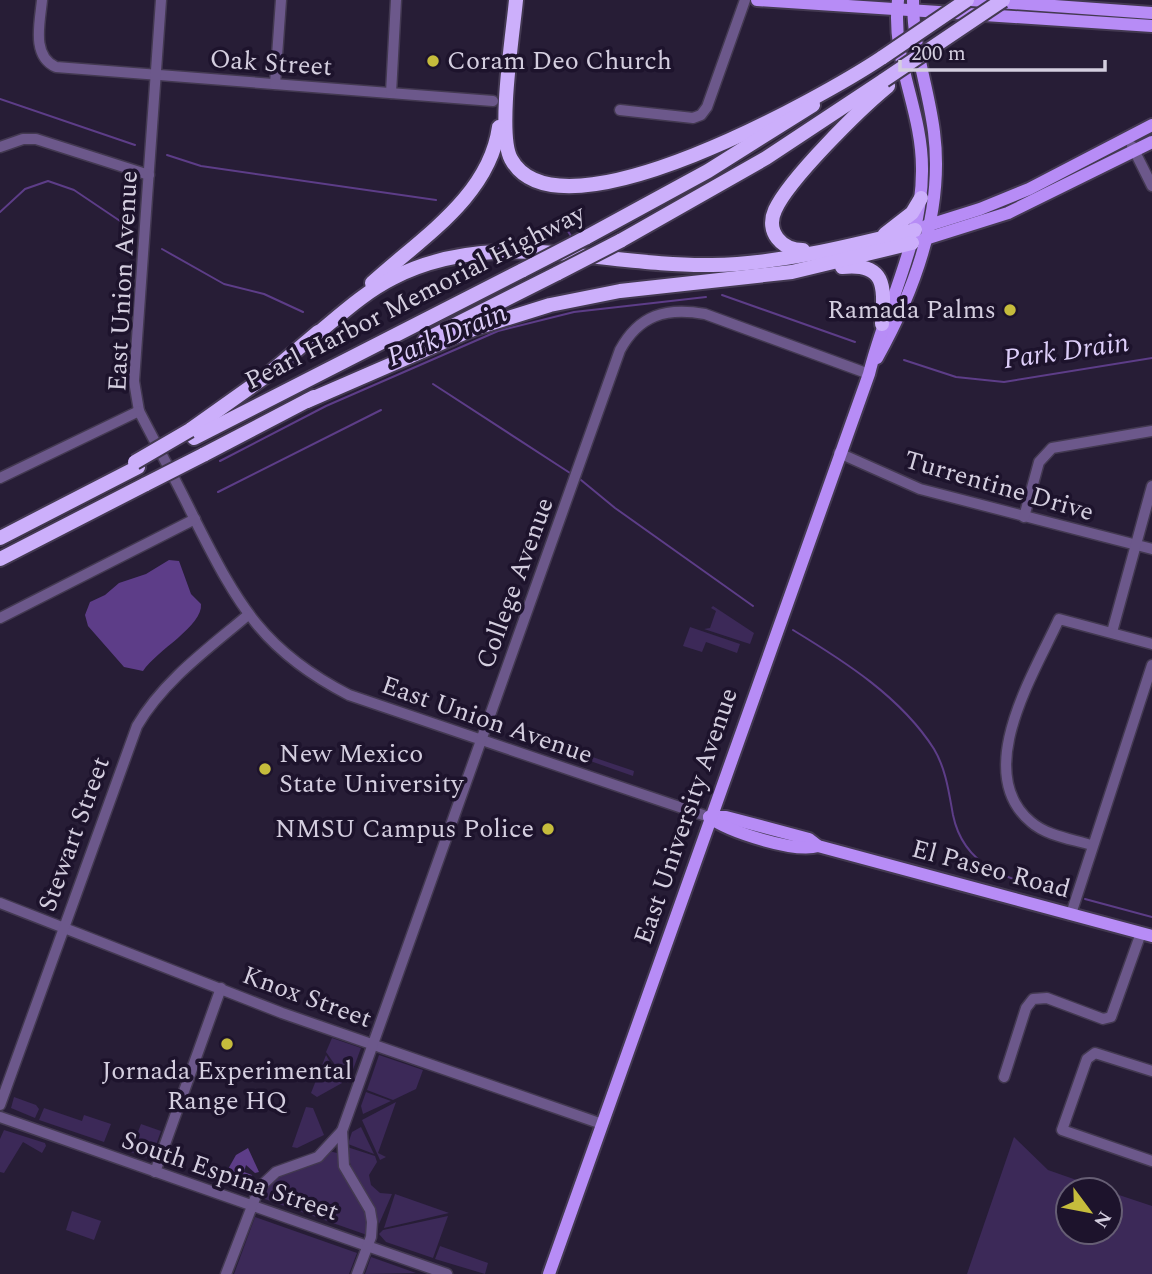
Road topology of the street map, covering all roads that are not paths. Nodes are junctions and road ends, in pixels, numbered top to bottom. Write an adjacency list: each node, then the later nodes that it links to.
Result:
1 (42, 0): 15 (street, Oak Street)
2 (161, 0): 15 (street, East Union Avenue)
3 (281, 0): 17 (street)
4 (396, 0): 19 (street)
5 (508, 0): 36 (highway)
6 (516, 0): 18 (highway)
7 (745, 0): 21 (street)
8 (757, 0): 11 (main road)
9 (969, 0): 13 (main road); 18 (highway, bridge)
10 (1003, 0): 16 (highway, Pearl Harbor Memorial Highway, bridge)
11 (897, 5): 12 (main road); 29 (main road, East University Avenue)
12 (913, 5): 14 (main road); 30 (main road)
13 (1152, 13)
14 (1152, 26)
15 (155, 76): 17 (street, Oak Street); 27 (street, East Union Avenue)
16 (886, 83): 33 (highway); 38 (highway, Pearl Harbor Memorial Highway, bridge)
17 (275, 84): 19 (street, Oak Street)
18 (843, 84): 41 (highway, Pearl Harbor Memorial Highway, bridge)
19 (391, 93): 20 (street, Oak Street)
20 (493, 101)
21 (620, 110)
22 (1152, 125): 23 (main road)
23 (1128, 139): 26 (street); 30 (main road)
24 (1152, 142): 26 (main road)
25 (0, 147): 27 (street)
26 (1135, 151): 28 (street); 31 (main road)
27 (149, 175): 39 (street, East Union Avenue)
28 (1152, 186)
29 (921, 198): 31 (main road, East University Avenue); 32 (highway)
30 (931, 224): 31 (main road)
31 (918, 237): 32 (highway); 34 (highway); 35 (main road, East University Avenue); 37 (main road, East University Avenue)
32 (880, 238): 33 (highway)
33 (832, 247): 36 (highway)
34 (792, 272): 35 (highway); 38 (highway)
35 (881, 324): 37 (main road, East University Avenue)
36 (312, 338): 41 (highway)
37 (869, 373): 42 (main road, East University Avenue); 56 (street, College Avenue)
38 (307, 401): 50 (highway, Pearl Harbor Memorial Highway, bridge)
39 (139, 411): 43 (street); 46 (street, East Union Avenue)
40 (1152, 431): 45 (street)
41 (192, 434): 47 (highway, Pearl Harbor Memorial Highway)
42 (839, 453): 45 (street, Turrentine Drive); 57 (main road, East University Avenue)
43 (0, 478)
44 (1152, 486): 48 (street)
45 (1024, 517): 48 (street, Turrentine Drive)
46 (195, 519): 51 (street, East Union Avenue); 52 (street)
47 (0, 537)
48 (1137, 545): 49 (street, Turrentine Drive); 53 (street)
49 (1152, 549)
50 (0, 559)
51 (248, 615): 56 (street, East Union Avenue); 61 (street, Stewart Street)
52 (0, 618)
53 (1112, 632): 54 (street); 58 (street)
54 (1152, 644)
55 (1152, 665): 58 (street)
56 (481, 740): 57 (street, East Union Avenue); 64 (street, College Avenue)
57 (709, 817): 60 (main road, El Paseo Road); 69 (main road, East University Avenue)
58 (1091, 845): 60 (street)
59 (0, 903): 61 (street, Knox Street)
60 (1071, 914): 62 (main road, El Paseo Road)
61 (64, 927): 63 (street, Knox Street); 67 (street, Stewart Street)
62 (1147, 935): 66 (street)
63 (221, 988): 64 (street, Knox Street); 72 (street)
64 (371, 1043): 69 (street, Knox Street); 70 (street, College Avenue)
65 (1152, 1071): 71 (street)
66 (1004, 1077)
67 (0, 1105)
68 (0, 1117): 72 (street, South Espina Street)
69 (602, 1124): 78 (main road, East University Avenue)
70 (342, 1131): 73 (street); 74 (street)
71 (1152, 1161)
72 (155, 1172): 73 (street, South Espina Street)
73 (250, 1205): 74 (street, South Espina Street); 75 (street)
74 (367, 1247): 76 (street); 77 (street, South Espina Street)
75 (226, 1274)
76 (357, 1274)
77 (447, 1274)
78 (549, 1274)

